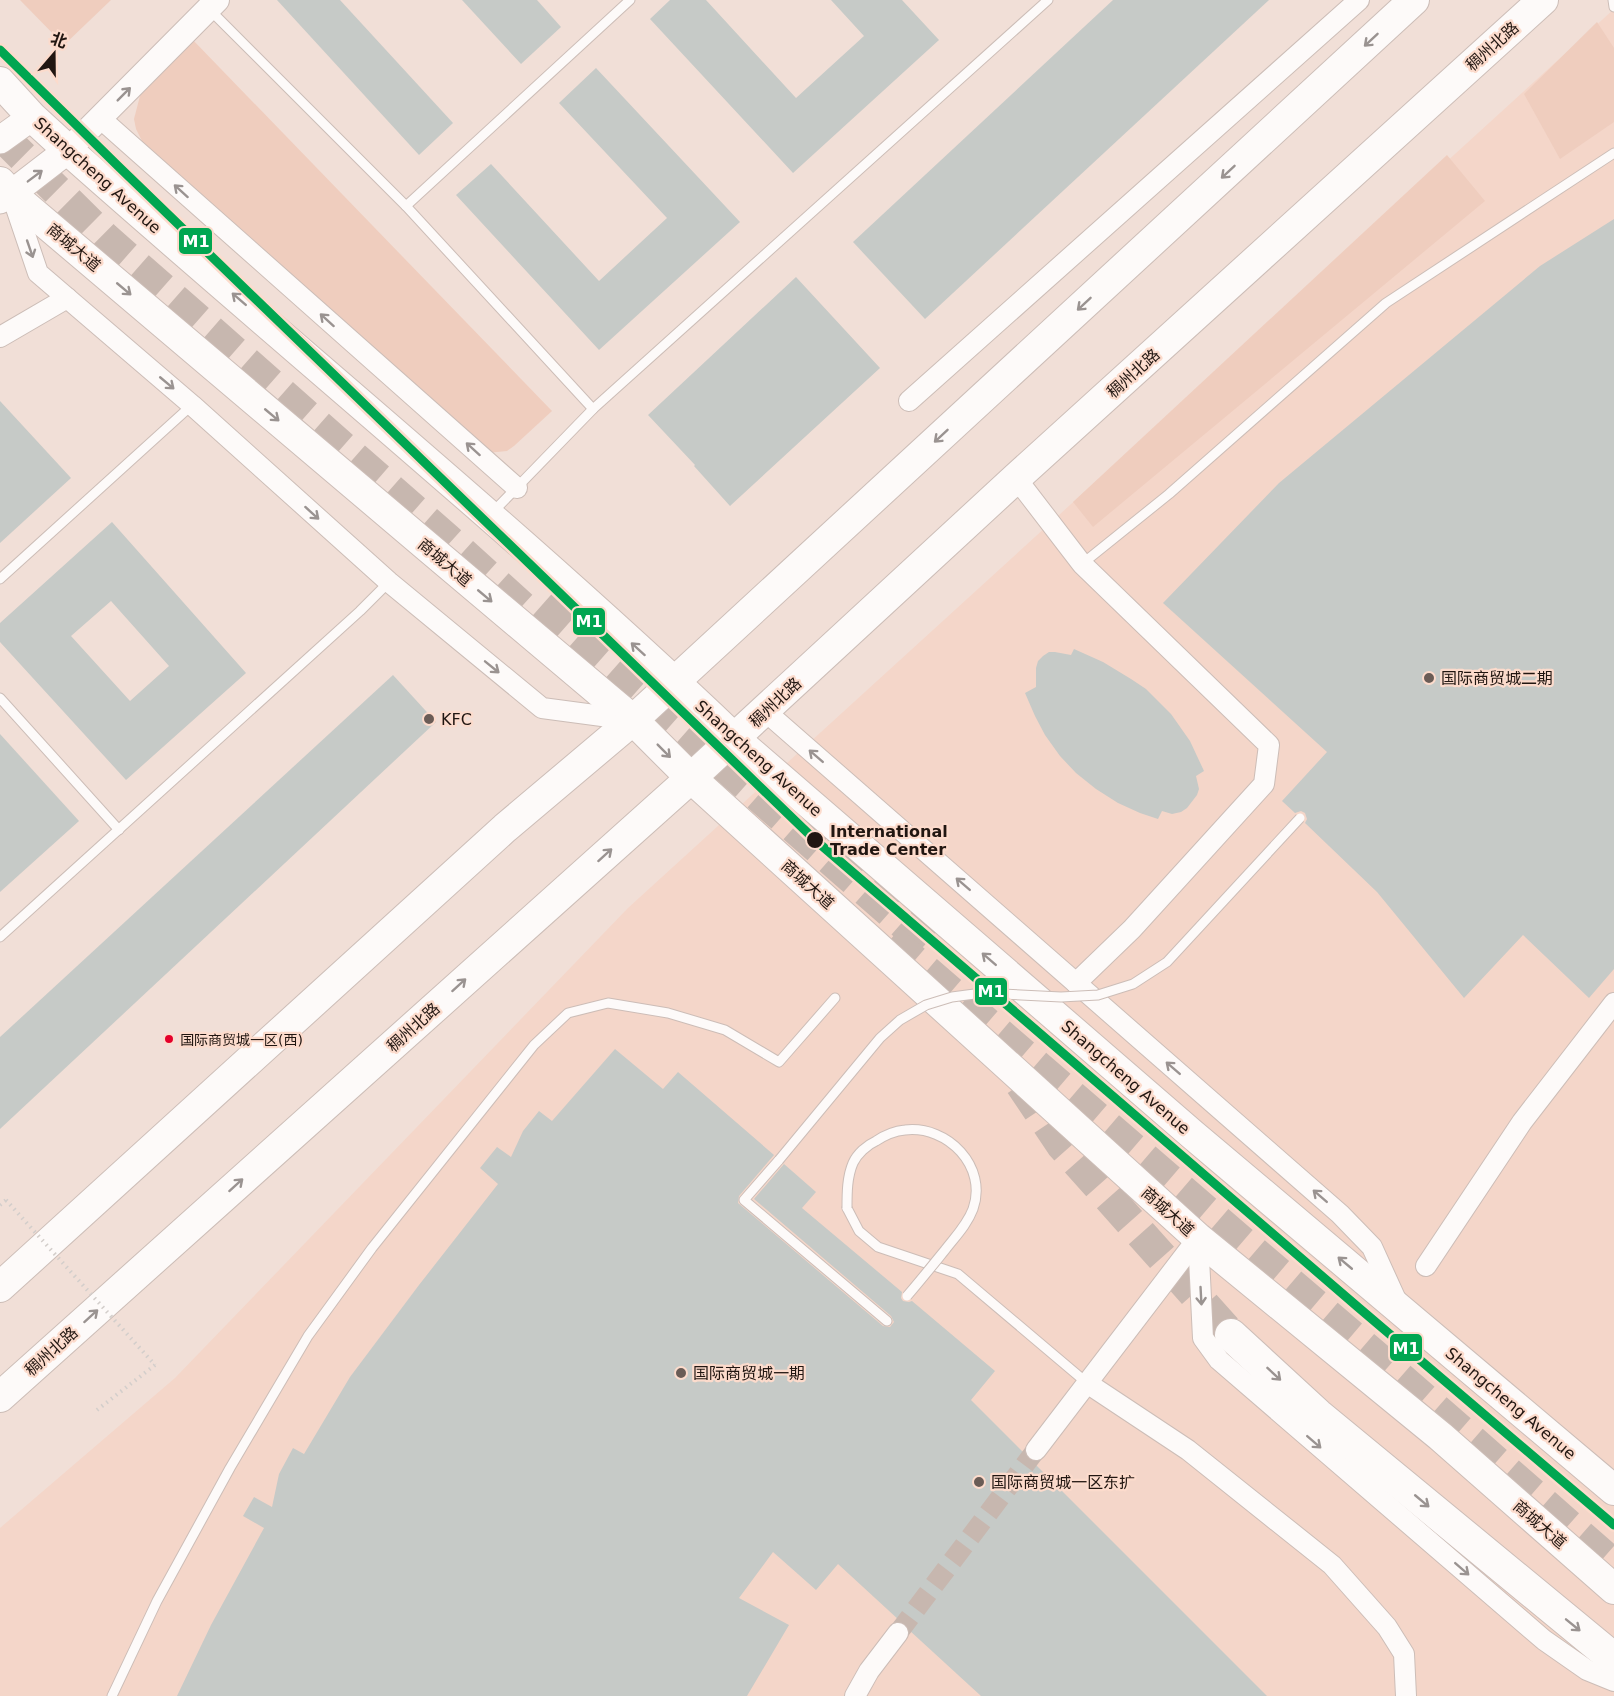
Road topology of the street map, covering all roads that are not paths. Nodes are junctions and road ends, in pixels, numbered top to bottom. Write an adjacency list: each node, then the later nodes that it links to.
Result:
1 (630, 0): 16 (lane)
2 (1048, 0): 21 (lane)
3 (1359, 0): 19 (street)
4 (1414, 0): 28 (main road, one-way to 28)
5 (1543, 0): 22 (main road, 稠州北路)
6 (1613, 0): 8 (lane)
7 (213, 4): 11 (street, one-way to 7); 16 (lane)
8 (1614, 7)
9 (0, 82): 10 (main road, Shangcheng Avenue)
10 (32, 117): 12 (main road); 13 (main road, Shangcheng Avenue)
11 (99, 118): 13 (street); 23 (street, one-way to 11)
12 (0, 140)
13 (68, 150): 15 (main road, one-way to 13); 24 (main road, Shangcheng Avenue, one-way to 13)
14 (1614, 153): 25 (lane)
15 (4, 192): 17 (street, one-way to 17); 31 (main road, 商城大道, one-way to 31)
16 (406, 206): 21 (lane)
17 (67, 298): 18 (street); 20 (street, one-way to 20)
18 (0, 337)
19 (909, 401)
20 (192, 405): 26 (lane); 27 (street, one-way to 27)
21 (593, 409): 23 (lane)
22 (1016, 478): 25 (street); 30 (main road, 稠州北路)
23 (517, 488): 24 (lane)
24 (489, 516): 28 (main road, Shangcheng Avenue, one-way to 24)
25 (1082, 564): 37 (street)
26 (0, 579)
27 (389, 582): 31 (street, one-way to 31); 35 (lane)
28 (674, 681): 31 (main road); 32 (main road, Shangcheng Avenue)
29 (0, 698): 35 (lane)
30 (765, 711): 32 (main road, 稠州北路); 37 (street, one-way to 30)
31 (633, 720): 33 (main road, 商城大道, one-way to 33); 42 (main road)
32 (735, 739): 33 (main road, 稠州北路); 44 (main road, Shangcheng Avenue, one-way to 32)
33 (691, 778): 40 (main road, 商城大道); 48 (main road, 稠州北路, one-way to 33)
34 (1300, 818): 45 (lane, bridge)
35 (119, 830): 36 (lane)
36 (0, 938)
37 (1076, 983): 44 (street, one-way to 37)
38 (835, 998): 55 (lane)
39 (1614, 1003): 41 (street)
40 (1198, 1238): 47 (street); 51 (main road, 商城大道); 54 (street, one-way to 54)
41 (1426, 1266)
42 (0, 1287)
43 (907, 1296): 47 (lane, bridge)
44 (1401, 1310): 50 (main road, Shangcheng Avenue)
45 (887, 1321)
46 (1231, 1335): 53 (highway, one-way to 53)
47 (1087, 1383): 49 (street); 57 (street)
48 (0, 1396)
49 (1036, 1450)
50 (1614, 1490)
51 (1614, 1589)
52 (898, 1633): 56 (street)
53 (1614, 1659)
54 (1614, 1681)
55 (112, 1696)
56 (855, 1696)
57 (1406, 1696)

